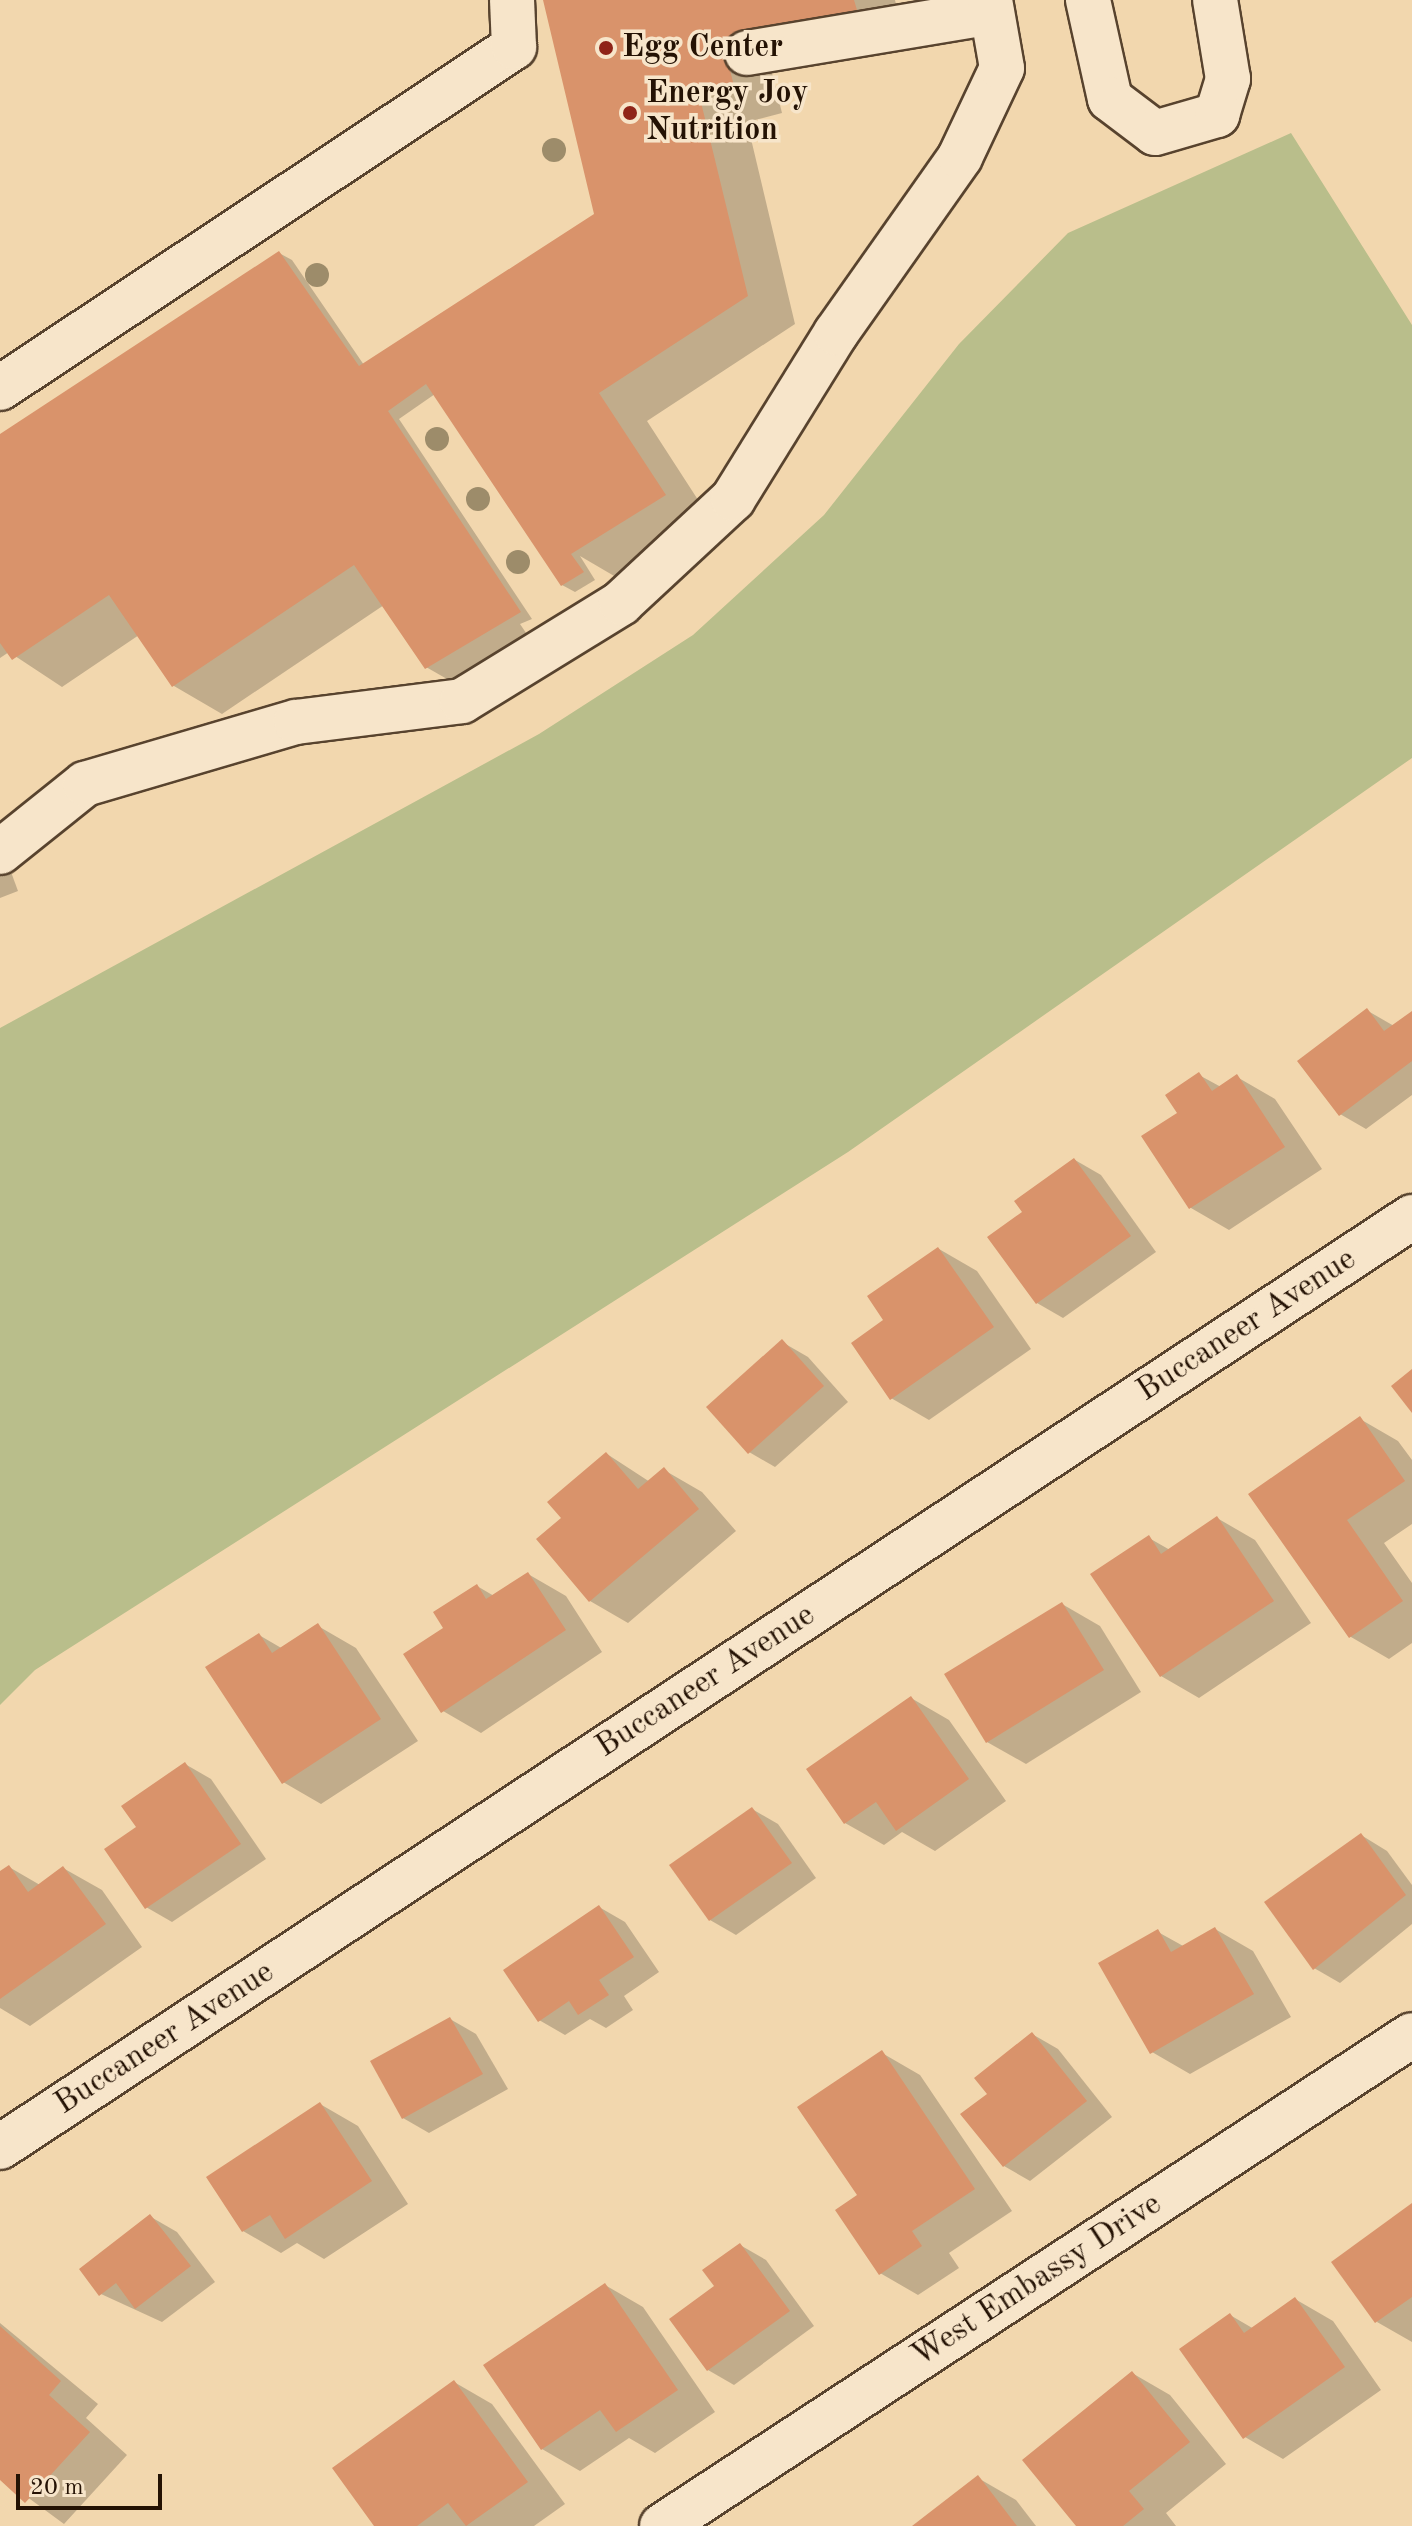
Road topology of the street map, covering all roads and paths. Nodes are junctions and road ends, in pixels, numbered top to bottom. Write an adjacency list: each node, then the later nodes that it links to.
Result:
1 (512, 0): 6 (street)
2 (1088, 0): 3 (street)
3 (1215, 0)
4 (991, 6): 5 (street); 7 (street)
5 (747, 53)
6 (0, 388)
7 (0, 852)
8 (1412, 1217): 10 (street, Buccaneer Avenue)
9 (1412, 2035): 11 (street, West Embassy Drive)
10 (0, 2147)
11 (662, 2526)

